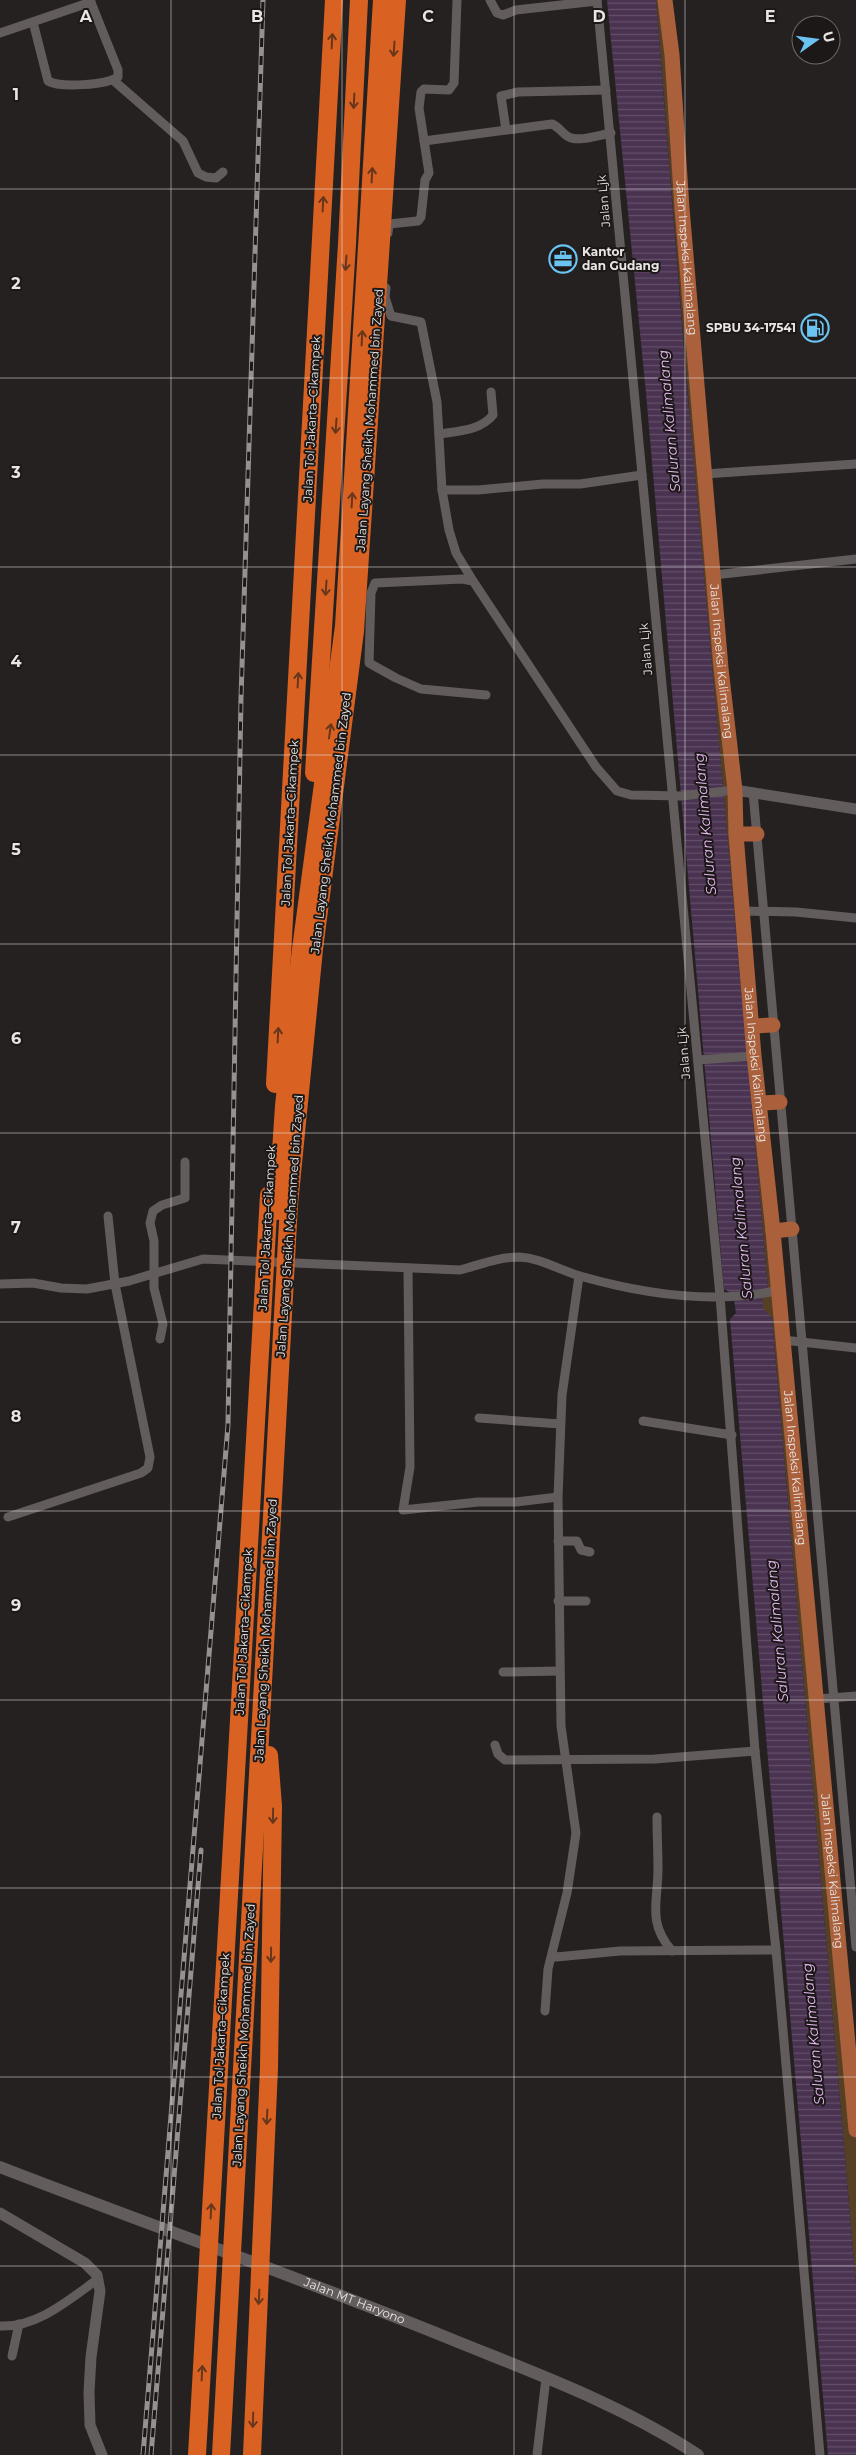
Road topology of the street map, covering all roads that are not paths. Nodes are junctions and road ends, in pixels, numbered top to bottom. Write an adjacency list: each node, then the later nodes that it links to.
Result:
1 (334, 0): 92 (highway, Jalan Tol Jakarta–Cikampek, one-way to 1)
2 (359, 0): 71 (highway, Jalan Tol Jakarta–Cikampek, one-way to 71)
3 (382, 0): 93 (highway, Jalan Layang Sheikh Mohammed bin Zayed, one-way to 3)
4 (397, 0): 94 (highway, Jalan Layang Sheikh Mohammed bin Zayed, one-way to 94)
5 (457, 0): 16 (street)
6 (490, 0): 9 (street)
7 (665, 0): 21 (main road, Jalan Inspeksi Kalimalang)
8 (91, 1): 10 (street); 12 (street)
9 (597, 1): 13 (street, Jalan Ljk)
10 (33, 22): 11 (street); 12 (street)
11 (0, 33)
12 (113, 80): 17 (street)
13 (606, 90): 14 (street); 15 (street, Jalan Ljk)
14 (506, 130): 15 (street); 16 (street)
15 (610, 133): 22 (street, Jalan Ljk)
16 (424, 141): 19 (street)
17 (223, 172)
18 (491, 392): 19 (street)
19 (439, 434): 23 (street)
20 (856, 464): 21 (street)
21 (705, 474): 25 (main road, Jalan Inspeksi Kalimalang)
22 (642, 475): 23 (street); 30 (street, Jalan Ljk)
23 (442, 490): 26 (street)
24 (856, 559): 25 (street)
25 (714, 575): 28 (main road, Jalan Inspeksi Kalimalang)
26 (473, 581): 27 (street); 30 (street)
27 (486, 695)
28 (730, 790): 29 (street); 30 (street); 32 (main road, Jalan Inspeksi Kalimalang)
29 (753, 792): 31 (street); 33 (street, Jalan Inspeksi Kalimalang)
30 (676, 796): 40 (street, Jalan Ljk)
31 (856, 809)
32 (736, 834): 33 (main road); 34 (main road, Jalan Inspeksi Kalimalang)
33 (757, 834): 35 (street, Jalan Inspeksi Kalimalang)
34 (742, 911): 35 (street); 37 (main road, Jalan Inspeksi Kalimalang)
35 (764, 911): 36 (street); 38 (street, Jalan Inspeksi Kalimalang)
36 (856, 918)
37 (753, 1026): 38 (main road); 39 (main road, Jalan Inspeksi Kalimalang)
38 (773, 1026): 41 (street, Jalan Inspeksi Kalimalang)
39 (752, 1056): 40 (street); 42 (main road, Jalan Inspeksi Kalimalang)
40 (700, 1060): 53 (street, Jalan Ljk)
41 (780, 1102): 42 (main road); 46 (street, Jalan Inspeksi Kalimalang)
42 (761, 1103): 45 (main road, Jalan Inspeksi Kalimalang)
43 (185, 1162): 48 (street)
44 (108, 1216): 51 (street)
45 (773, 1230): 46 (main road); 52 (main road, Jalan Inspeksi Kalimalang)
46 (792, 1230): 56 (street, Jalan Inspeksi Kalimalang)
47 (408, 1268): 48 (street); 49 (street); 62 (street)
48 (154, 1272): 51 (street); 54 (street)
49 (579, 1276): 53 (street); 60 (street)
50 (0, 1284): 51 (street)
51 (115, 1284): 63 (street)
52 (779, 1290): 53 (street); 55 (main road, Jalan Inspeksi Kalimalang)
53 (720, 1296): 61 (street, Jalan Ljk)
54 (160, 1339)
55 (783, 1340): 56 (street); 73 (main road, Jalan Inspeksi Kalimalang)
56 (802, 1342): 57 (street); 72 (street, Jalan Inspeksi Kalimalang)
57 (856, 1348)
58 (479, 1418): 60 (street)
59 (643, 1420): 61 (street)
60 (560, 1424): 62 (street)
61 (732, 1435): 75 (street, Jalan Ljk)
62 (558, 1497): 64 (street)
63 (8, 1518)
64 (558, 1541): 65 (street); 66 (street)
65 (590, 1552)
66 (558, 1601): 67 (street); 68 (street)
67 (586, 1601)
68 (559, 1671): 69 (street); 76 (street)
69 (503, 1672)
70 (856, 1696): 72 (street)
71 (263, 1698): 95 (highway, Jalan Tol Jakarta–Cikampek); 96 (highway, one-way to 96)
72 (833, 1698): 73 (street); 78 (street, Jalan Inspeksi Kalimalang)
73 (817, 1699): 83 (main road, Jalan Inspeksi Kalimalang)
74 (495, 1744): 76 (street)
75 (755, 1751): 76 (street); 79 (street, Jalan Ljk)
76 (566, 1761): 81 (street)
77 (657, 1817): 80 (street)
78 (856, 1947)
79 (776, 1950): 80 (street); 99 (street, Jalan Ljk)
80 (672, 1951): 81 (street)
81 (553, 1954): 82 (street)
82 (545, 2011)
83 (856, 2130)
84 (0, 2167): 90 (main road, Jalan MT Haryono)
85 (0, 2213): 86 (street)
86 (98, 2279): 87 (street); 91 (street)
87 (20, 2324): 88 (street); 89 (street)
88 (0, 2326)
89 (12, 2356)
90 (546, 2378): 97 (street); 98 (main road, Jalan MT Haryono)
91 (102, 2455)
92 (197, 2455)
93 (211, 2455)
94 (221, 2455)
95 (226, 2455)
96 (252, 2455)
97 (537, 2455)
98 (698, 2455)
99 (820, 2455)

